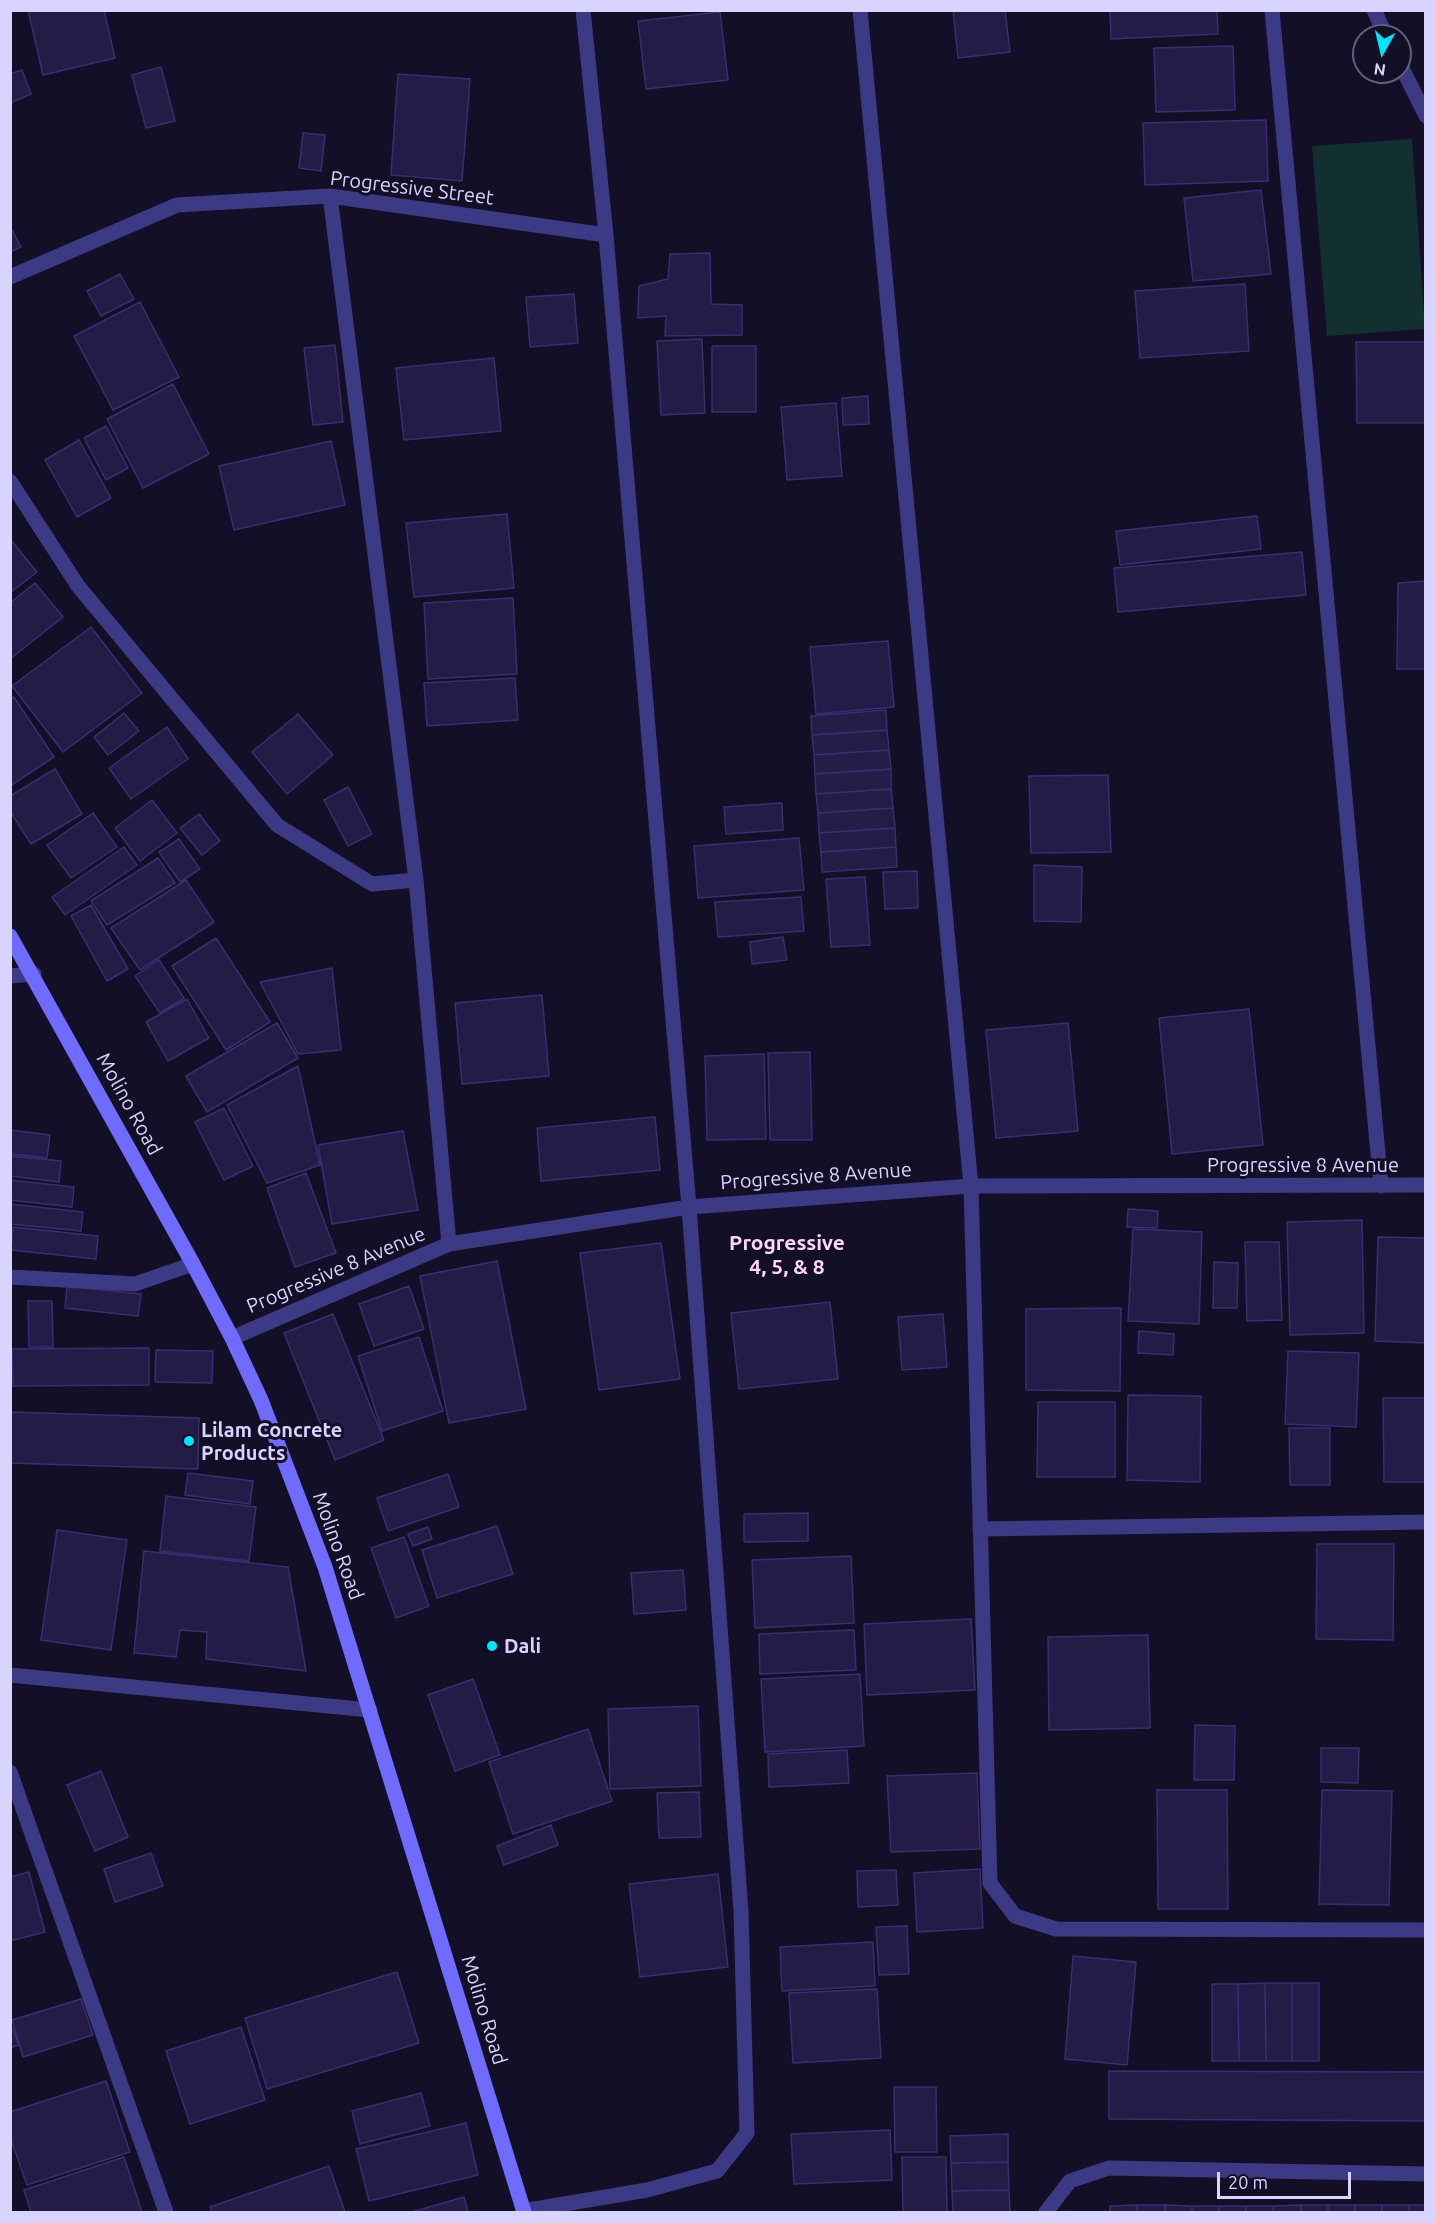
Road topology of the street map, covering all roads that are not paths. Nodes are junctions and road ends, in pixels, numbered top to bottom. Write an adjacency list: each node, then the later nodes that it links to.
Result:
1 (583, 10): 9 (street)
2 (860, 10): 17 (street)
3 (1272, 10): 18 (street)
4 (1374, 10): 5 (street)
5 (1380, 24)
6 (1410, 84): 7 (street)
7 (1425, 116)
8 (330, 196): 9 (street, Progressive Street); 10 (street, Progressive Street); 12 (street)
9 (606, 235): 19 (street)
10 (10, 277)
11 (10, 482): 12 (street)
12 (416, 880): 20 (street)
13 (10, 936): 14 (main road, Molino Road)
14 (34, 974): 15 (street); 21 (main road, Molino Road)
15 (10, 976)
16 (1425, 1185): 18 (street, Progressive 8 Avenue)
17 (971, 1186): 18 (street, Progressive 8 Avenue); 19 (street, Progressive 8 Avenue); 25 (street)
18 (1380, 1186)
19 (688, 1207): 20 (street, Progressive 8 Avenue); 32 (street)
20 (449, 1244): 23 (street, Progressive 8 Avenue)
21 (193, 1264): 22 (street); 23 (main road, Molino Road)
22 (10, 1277)
23 (232, 1338): 27 (main road, Molino Road)
24 (1425, 1522): 25 (street)
25 (980, 1529): 29 (street)
26 (10, 1675): 27 (street)
27 (370, 1710): 32 (main road, Molino Road)
28 (10, 1772): 31 (street)
29 (1425, 1930)
30 (1425, 2174): 33 (street)
31 (166, 2212)
32 (524, 2212)
33 (1046, 2212)

